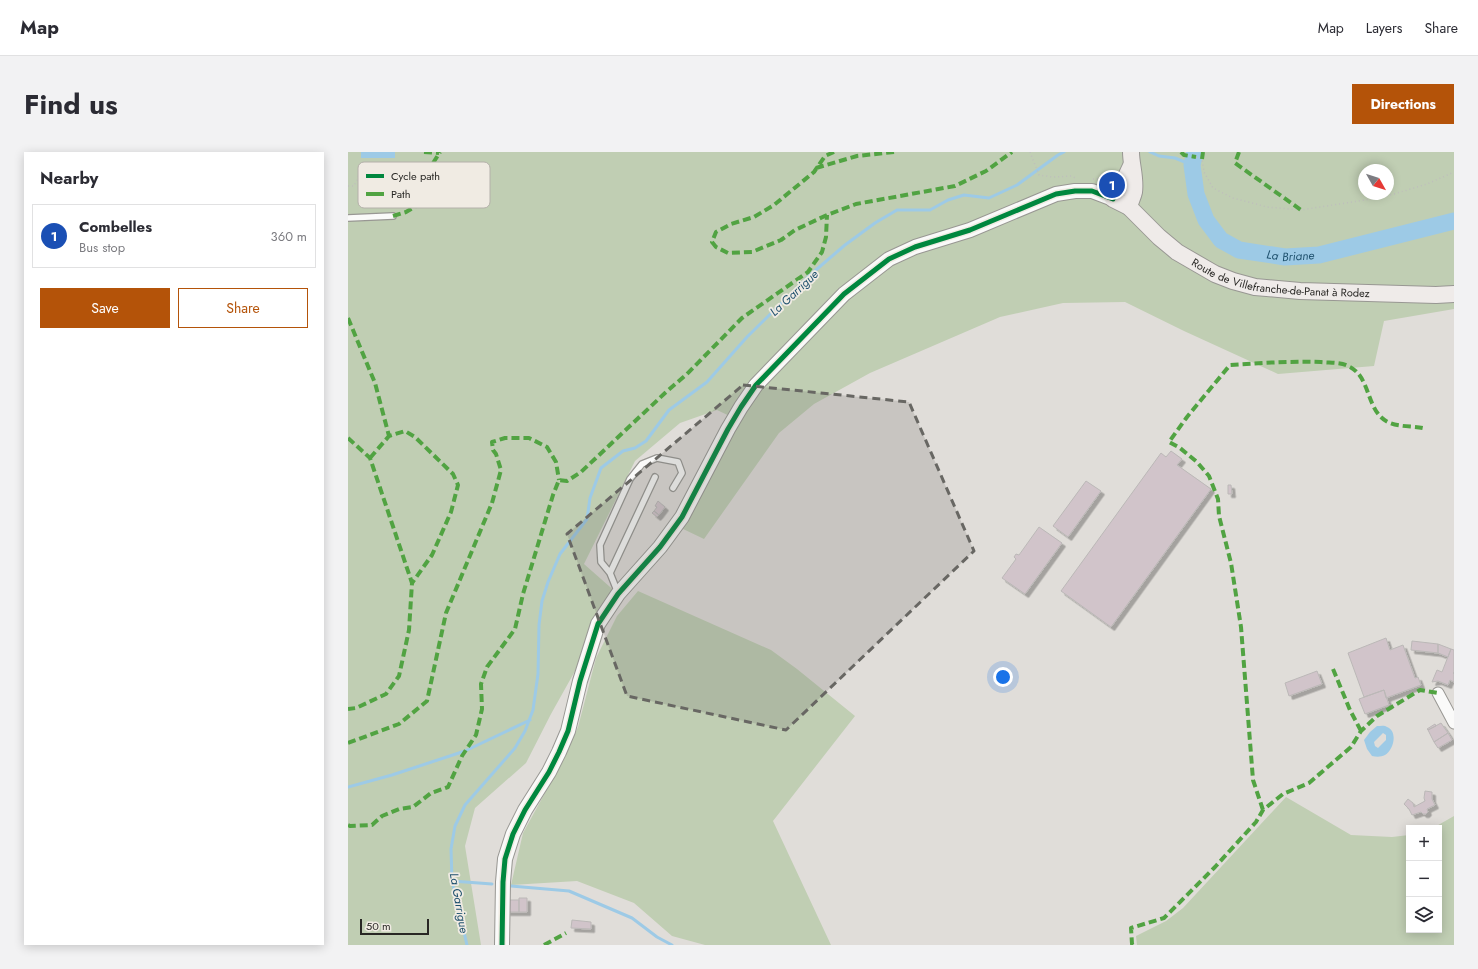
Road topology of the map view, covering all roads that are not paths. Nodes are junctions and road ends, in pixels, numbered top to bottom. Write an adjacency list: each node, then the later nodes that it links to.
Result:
1 (1131, 158): 2 (main road); 3 (main road)
2 (1113, 199): 3 (main road, Route de Villefranche-de-Panat à Rodez); 10 (street)
3 (1128, 207): 6 (main road, Route de Villefranche-de-Panat à Rodez)
4 (394, 216): 5 (lane)
5 (348, 218)
6 (1454, 294)
7 (655, 477): 9 (lane)
8 (673, 488): 9 (lane)
9 (610, 573): 10 (lane)
10 (618, 594): 13 (street)
11 (1438, 694): 12 (street)
12 (1454, 723)
13 (502, 945)

